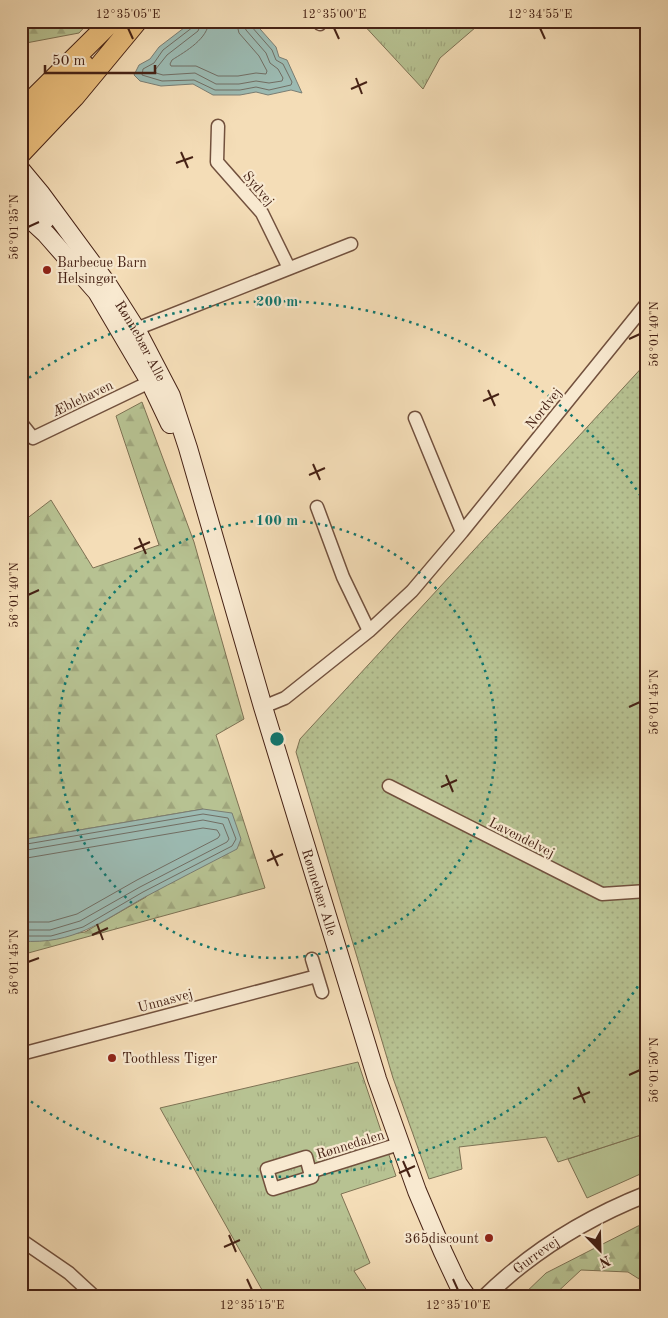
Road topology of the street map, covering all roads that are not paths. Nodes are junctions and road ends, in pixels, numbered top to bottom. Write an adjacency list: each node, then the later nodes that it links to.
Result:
1 (112, 21): 4 (main road)
2 (121, 21): 6 (main road)
3 (136, 21): 7 (main road)
4 (21, 111)
5 (218, 126): 12 (street, Sydvej)
6 (21, 132)
7 (21, 153)
8 (21, 170): 13 (main road, Rønnebær Alle)
9 (21, 193): 13 (main road)
10 (21, 211): 16 (main road, Rønnebær Alle)
11 (350, 244): 12 (street)
12 (289, 268): 15 (street)
13 (108, 284): 15 (main road, Rønnebær Alle)
14 (647, 303): 20 (street, Nordvej)
15 (136, 329): 16 (main road, Rønnebær Alle)
16 (156, 379): 18 (street, Æblehaven); 22 (main road, Rønnebær Alle)
17 (415, 418): 20 (street)
18 (21, 423)
19 (316, 507): 21 (street)
20 (462, 532): 21 (street, Nordvej)
21 (369, 631): 22 (street, Nordvej)
22 (263, 707): 29 (main road, Rønnebær Alle)
23 (389, 786): 24 (street, Lavendelvej)
24 (647, 892)
25 (312, 959): 26 (street)
26 (317, 976): 27 (street); 28 (street, Unnasvej)
27 (322, 992)
28 (21, 1054)
29 (399, 1144): 30 (street, Rønnedalen); 34 (main road, Rønnebær Alle)
30 (310, 1172)
31 (647, 1194): 35 (street, Gurrevej)
32 (21, 1240): 33 (street)
33 (95, 1297)
34 (467, 1297)
35 (485, 1297)

